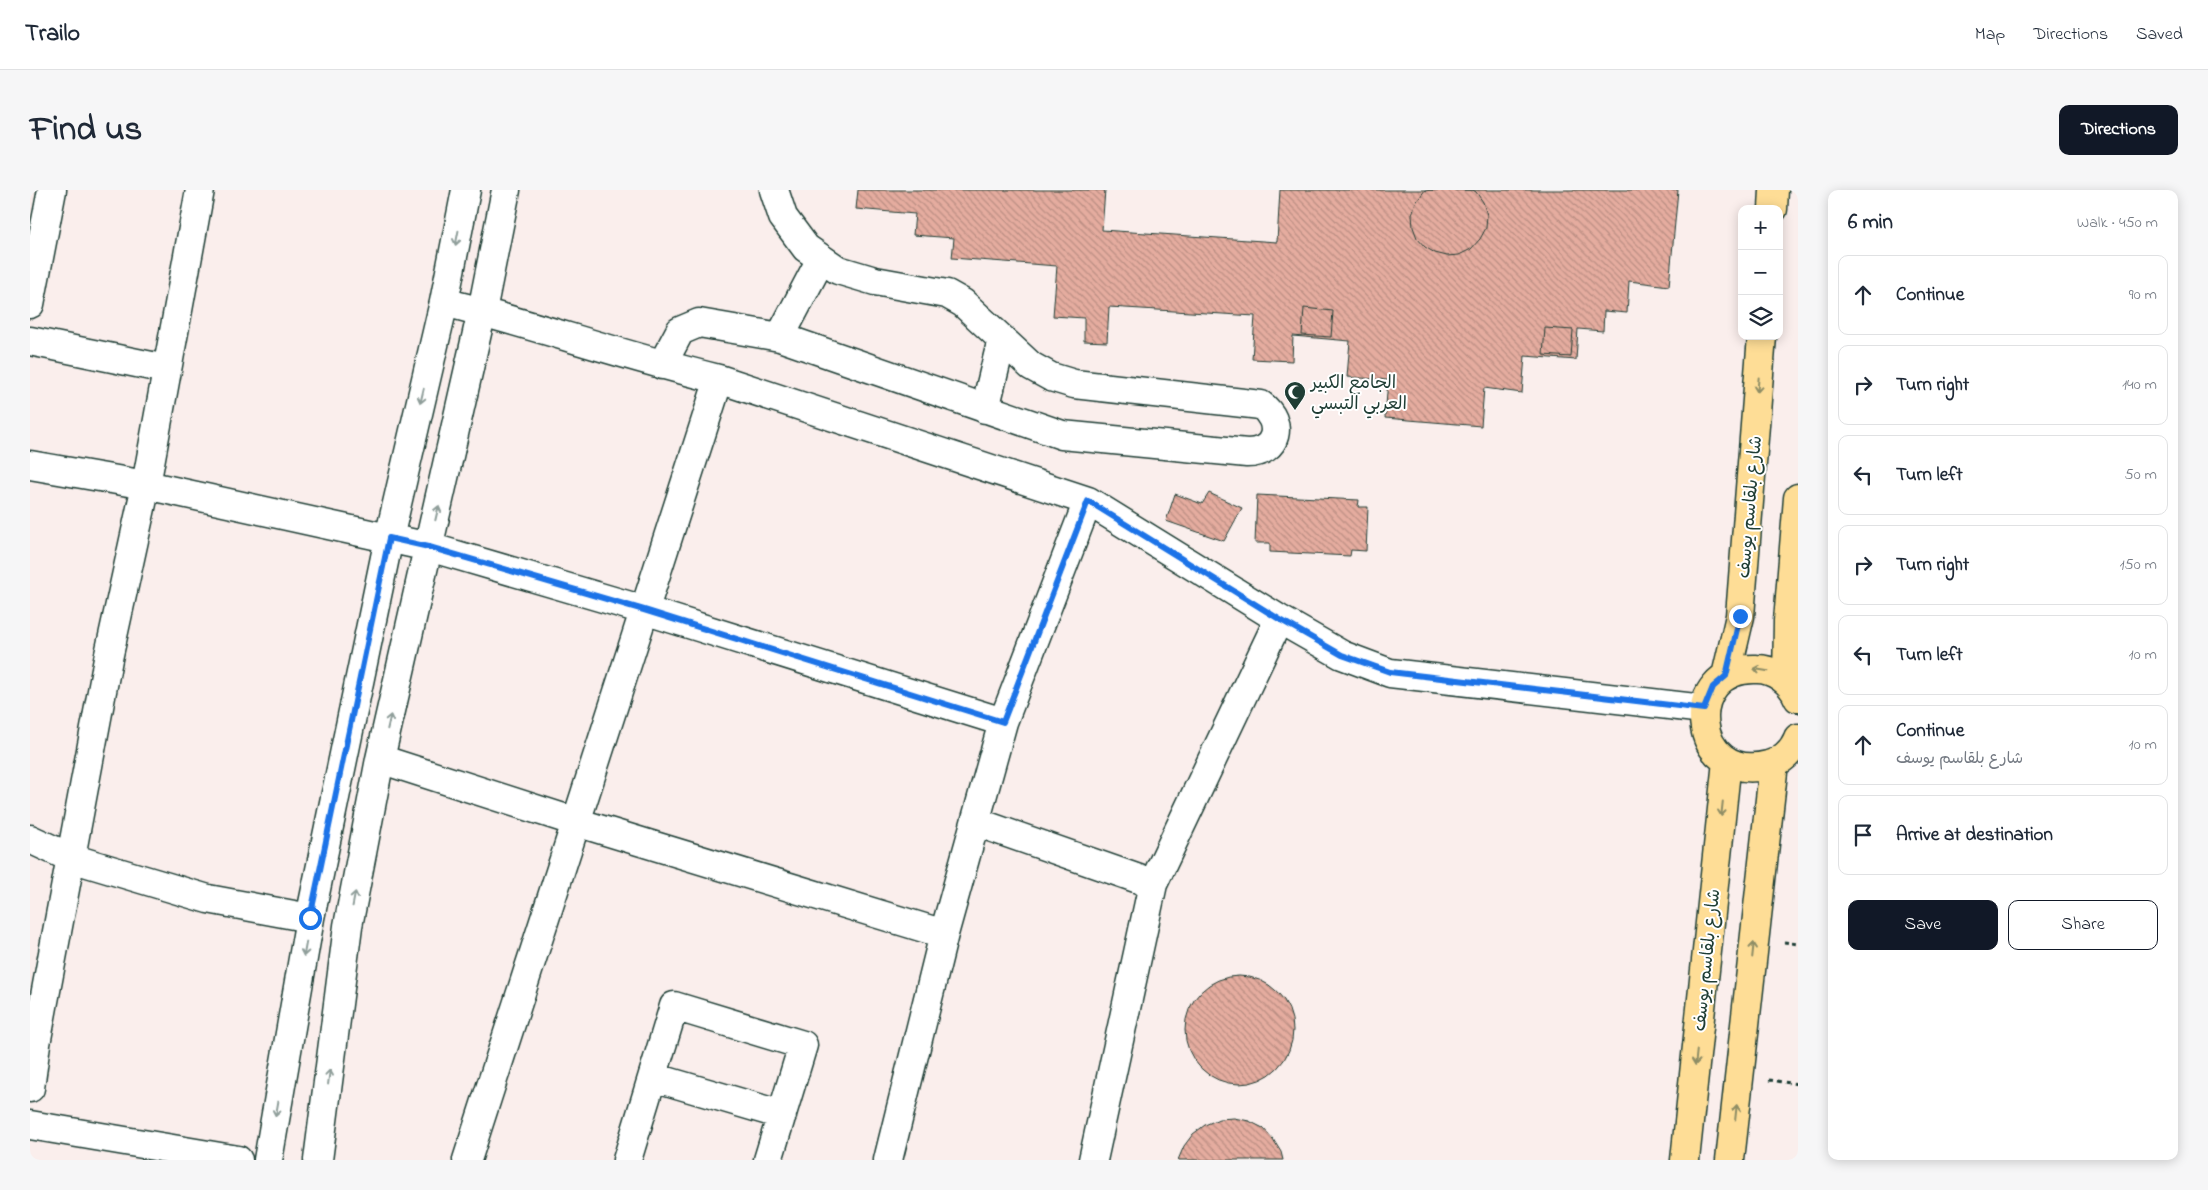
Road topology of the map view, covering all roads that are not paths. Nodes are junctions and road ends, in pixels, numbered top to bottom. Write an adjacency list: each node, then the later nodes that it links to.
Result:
1 (52, 190): 10 (street)
2 (200, 190): 17 (street)
3 (466, 190): 9 (street, one-way to 9)
4 (506, 190): 11 (street)
5 (774, 190): 8 (street)
6 (1774, 190): 7 (main road)
7 (1773, 205)
8 (821, 258): 12 (street); 13 (street)
9 (444, 302): 11 (street); 24 (street, one-way to 24)
10 (30, 304)
11 (482, 311): 16 (street); 25 (street, one-way to 11)
12 (780, 337): 16 (street); 19 (street)
13 (1002, 339): 19 (street); 19 (street)
14 (1762, 340): 28 (main road, شارع بلقاسم يوسف, one-way to 28)
15 (30, 341): 17 (street)
16 (662, 366): 18 (street)
17 (166, 369): 21 (street)
18 (719, 379): 23 (street); 26 (street)
19 (985, 409)
20 (30, 465): 21 (street)
21 (146, 485): 24 (street); 39 (street)
22 (1798, 498): 29 (main road)
23 (1088, 501): 27 (street); 31 (street)
24 (389, 538): 25 (street); 41 (street)
25 (429, 547): 26 (street); 33 (street, one-way to 25)
26 (644, 610): 31 (street); 36 (street)
27 (1279, 619): 30 (street); 40 (street)
28 (1726, 676): 29 (main road, one-way to 28); 30 (main road)
29 (1793, 690)
30 (1704, 709): 34 (main road)
31 (1003, 722): 37 (street)
32 (1798, 738): 35 (main road)
33 (380, 759): 36 (street); 49 (street, one-way to 33)
34 (1727, 761): 35 (main road); 55 (main road, شارع بلقاسم يوسف, one-way to 55)
35 (1774, 763): 56 (main road, one-way to 35)
36 (576, 822): 42 (street); 50 (street)
37 (976, 822): 40 (street); 42 (street)
38 (30, 839): 39 (street)
39 (71, 858): 41 (street); 44 (street)
40 (1153, 884): 54 (street)
41 (310, 918): 48 (street, one-way to 48)
42 (944, 934): 53 (street)
43 (653, 1077): 45 (street); 45 (street); 51 (street)
44 (30, 1088)
45 (782, 1115): 52 (street)
46 (30, 1125): 47 (street)
47 (238, 1160)
48 (268, 1160)
49 (318, 1160)
50 (467, 1160)
51 (627, 1160)
52 (768, 1160)
53 (888, 1160)
54 (1093, 1160)
55 (1685, 1160)
56 (1730, 1160)

